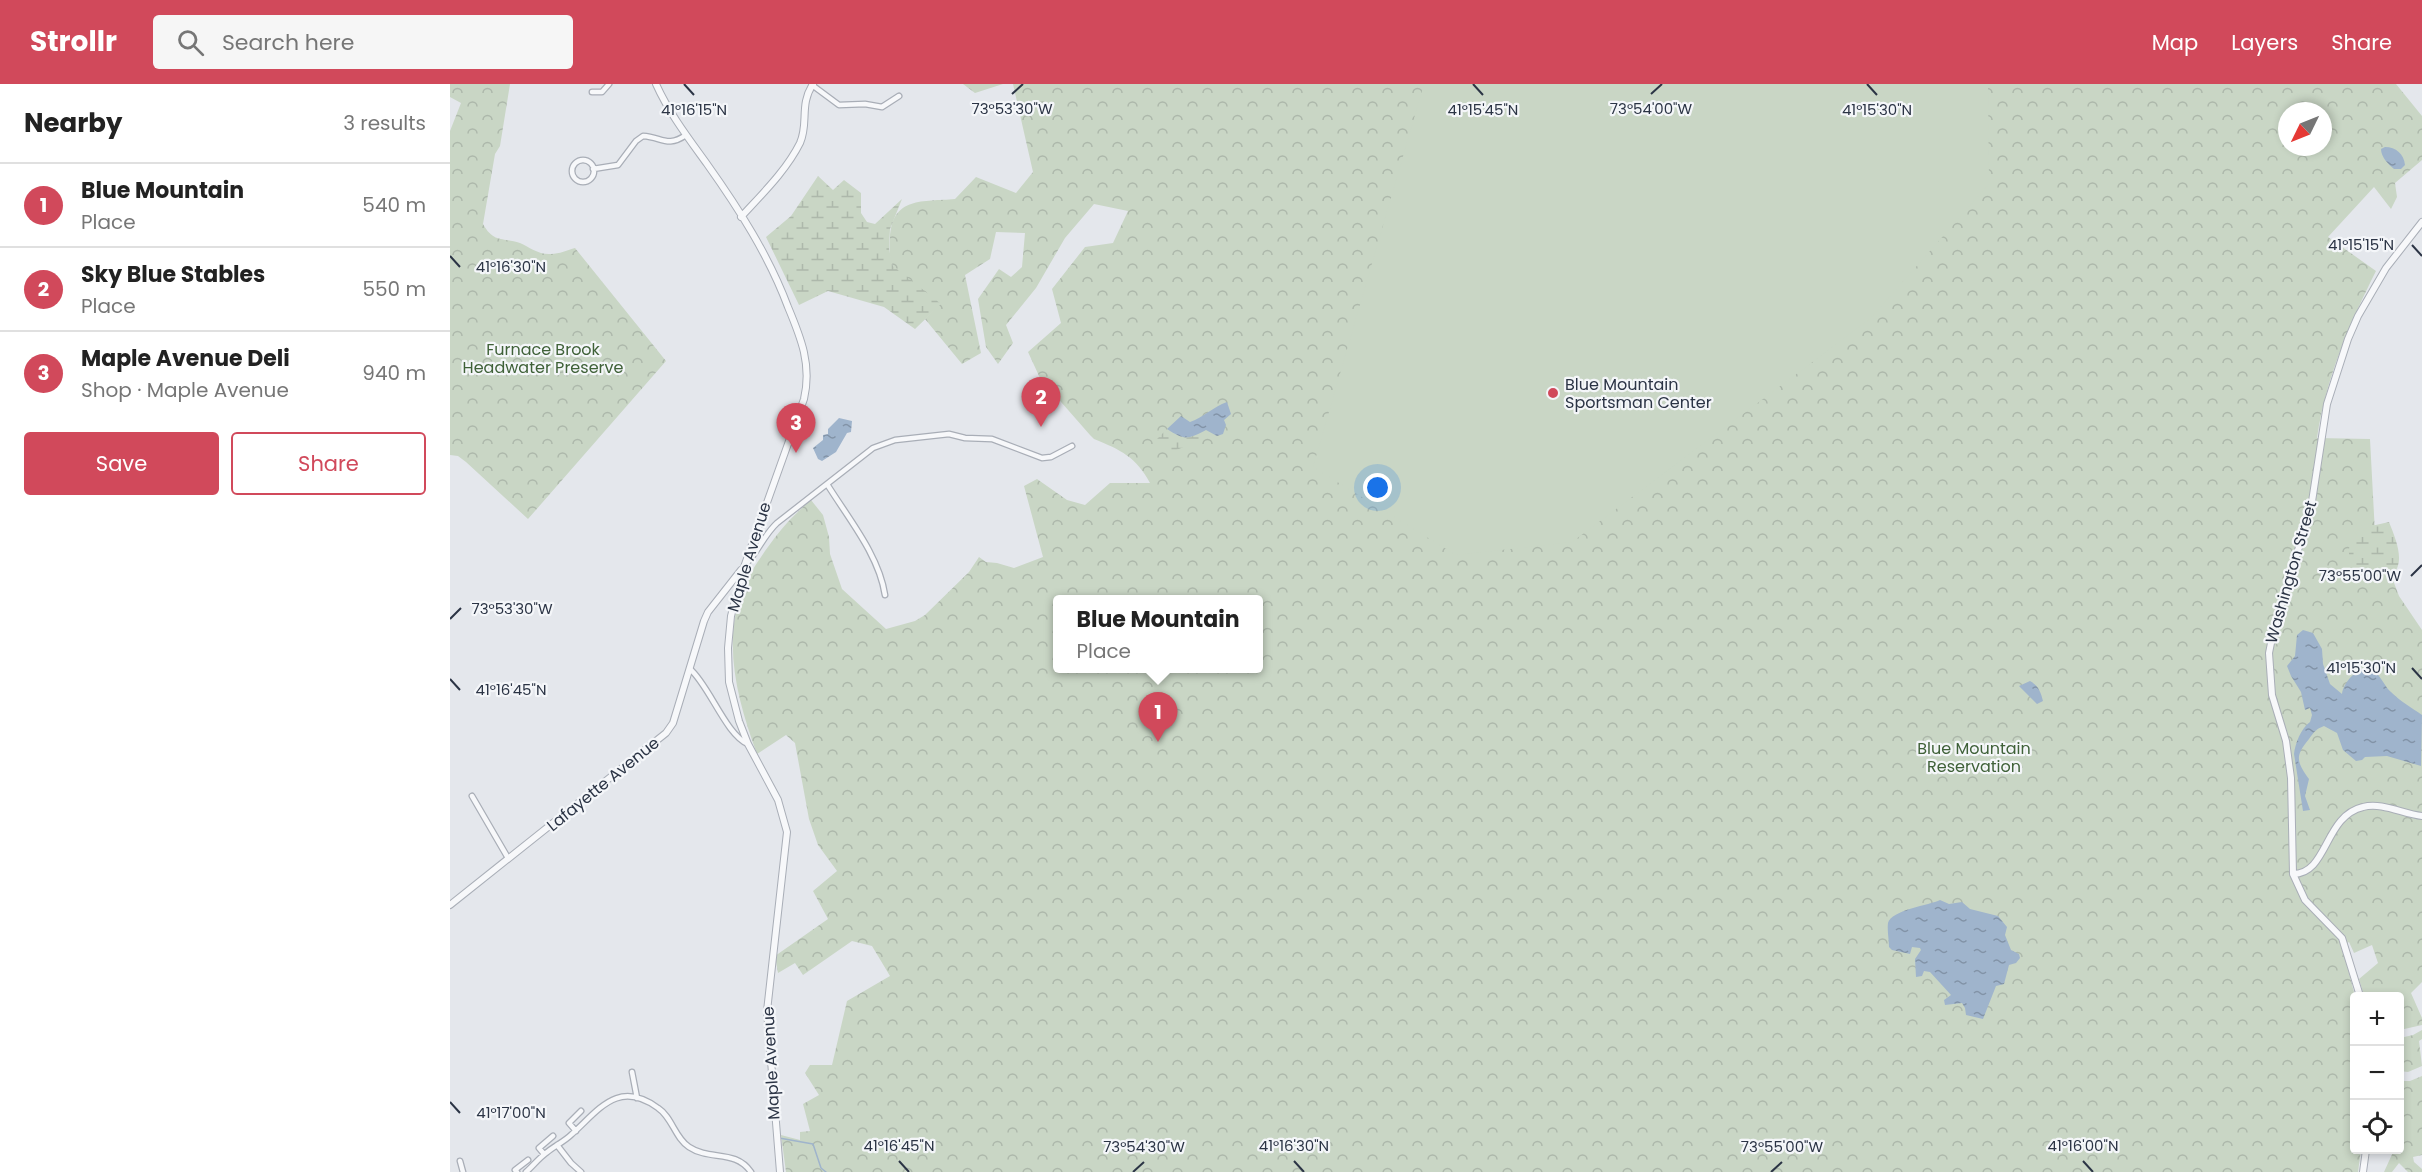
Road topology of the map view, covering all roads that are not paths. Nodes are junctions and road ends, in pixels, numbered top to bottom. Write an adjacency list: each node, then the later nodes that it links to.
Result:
1 (609, 84): 4 (street)
2 (656, 84): 6 (street, Maple Avenue)
3 (813, 85): 5 (street); 8 (street)
4 (592, 92)
5 (900, 96)
6 (686, 135): 7 (street); 8 (street, Maple Avenue)
7 (593, 169): 7 (street)
8 (741, 217): 12 (street, Maple Avenue)
9 (2422, 222): 19 (street, Washington Street)
10 (1072, 446): 11 (street)
11 (827, 484): 12 (street); 13 (street)
12 (744, 567): 14 (street, Lafayette Avenue); 15 (street, Maple Avenue)
13 (885, 595)
14 (690, 669): 15 (street); 18 (street, Lafayette Avenue)
15 (748, 744): 38 (street, Maple Avenue)
16 (472, 796): 18 (street)
17 (2422, 816): 19 (street)
18 (508, 858): 20 (street, Lafayette Avenue)
19 (2293, 874): 21 (street, Washington Street)
20 (450, 905)
21 (2359, 992)
22 (632, 1072): 23 (street)
23 (637, 1098): 25 (street); 37 (street)
24 (581, 1111): 25 (street)
25 (576, 1131): 27 (street)
26 (553, 1136): 28 (street)
27 (557, 1145): 28 (street); 36 (street)
28 (544, 1154): 32 (street)
29 (2365, 1154): 39 (street)
30 (528, 1160): 34 (street)
31 (460, 1161): 33 (street)
32 (533, 1170): 35 (street)
33 (463, 1172)
34 (517, 1172)
35 (526, 1172)
36 (581, 1172)
37 (751, 1172)
38 (780, 1172)
39 (2363, 1172)

